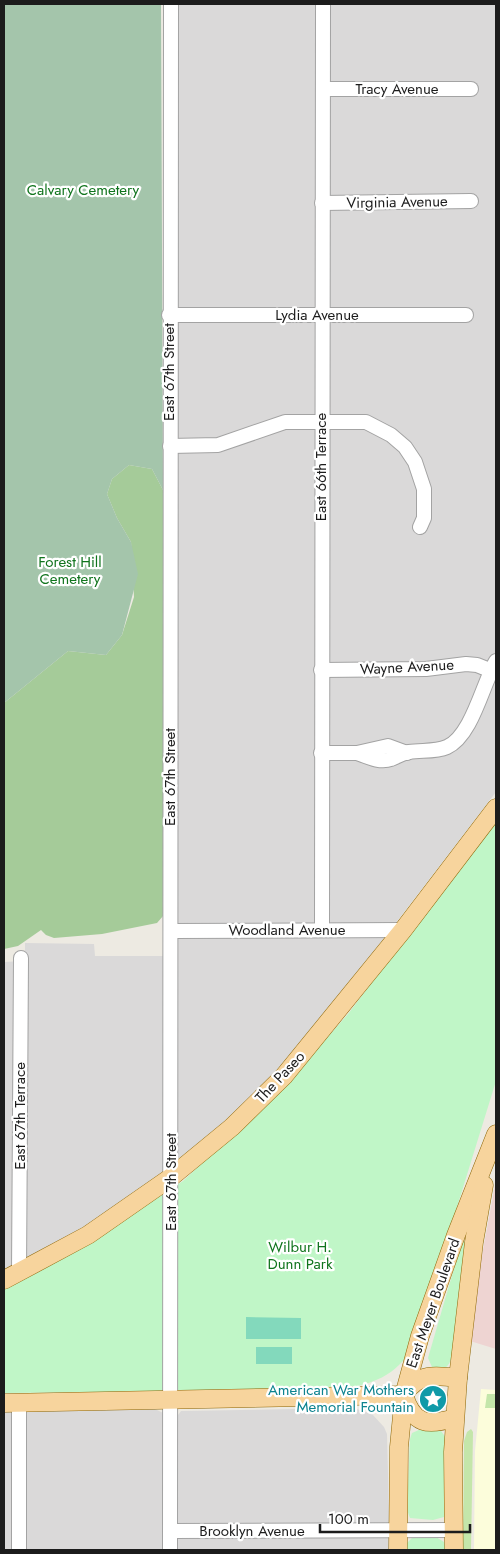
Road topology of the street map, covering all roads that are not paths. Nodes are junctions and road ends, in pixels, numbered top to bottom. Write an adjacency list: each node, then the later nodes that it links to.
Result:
1 (171, 4): 7 (street, East 67th Street)
2 (323, 4): 3 (street, East 66th Terrace)
3 (323, 88): 4 (street, Tracy Avenue); 6 (street, East 66th Terrace)
4 (471, 88)
5 (471, 201): 6 (street, Virginia Avenue)
6 (322, 203): 8 (street, East 66th Terrace)
7 (169, 315): 8 (street, Lydia Avenue); 11 (street, East 67th Street)
8 (321, 315): 9 (street, Lydia Avenue); 10 (street, East 66th Terrace)
9 (466, 315)
10 (321, 420): 11 (street); 12 (street); 14 (street, East 66th Terrace)
11 (170, 446): 19 (street, East 67th Street)
12 (420, 527)
13 (494, 666): 14 (street, Wayne Avenue); 15 (street)
14 (321, 670): 15 (street, East 66th Terrace)
15 (321, 754): 17 (street, East 66th Terrace)
16 (496, 808): 18 (main road, The Paseo)
17 (322, 930): 18 (street, Woodland Avenue); 19 (street, Woodland Avenue)
18 (403, 930): 23 (main road, The Paseo)
19 (171, 931): 23 (street, East 67th Street)
20 (21, 958): 24 (street, East 67th Terrace)
21 (496, 1134): 22 (main road, East Meyer Boulevard)
22 (490, 1152): 25 (main road, East Meyer Boulevard); 26 (main road, East Meyer Boulevard)
23 (170, 1178): 24 (main road, The Paseo); 27 (street, East 67th Street)
24 (11, 1277)
25 (458, 1378): 26 (main road); 29 (main road)
26 (404, 1395): 27 (main road); 29 (main road); 30 (main road, East Meyer Boulevard)
27 (169, 1400): 28 (main road); 32 (street, East 67th Street)
28 (11, 1403): 33 (street)
29 (454, 1418): 31 (main road)
30 (398, 1530): 31 (street, Brooklyn Avenue); 32 (street, Brooklyn Avenue); 35 (main road, East Meyer Boulevard)
31 (453, 1530): 36 (main road)
32 (170, 1531): 34 (street, East 67th Street)
33 (19, 1550)
34 (170, 1550)
35 (398, 1550)
36 (454, 1550)

